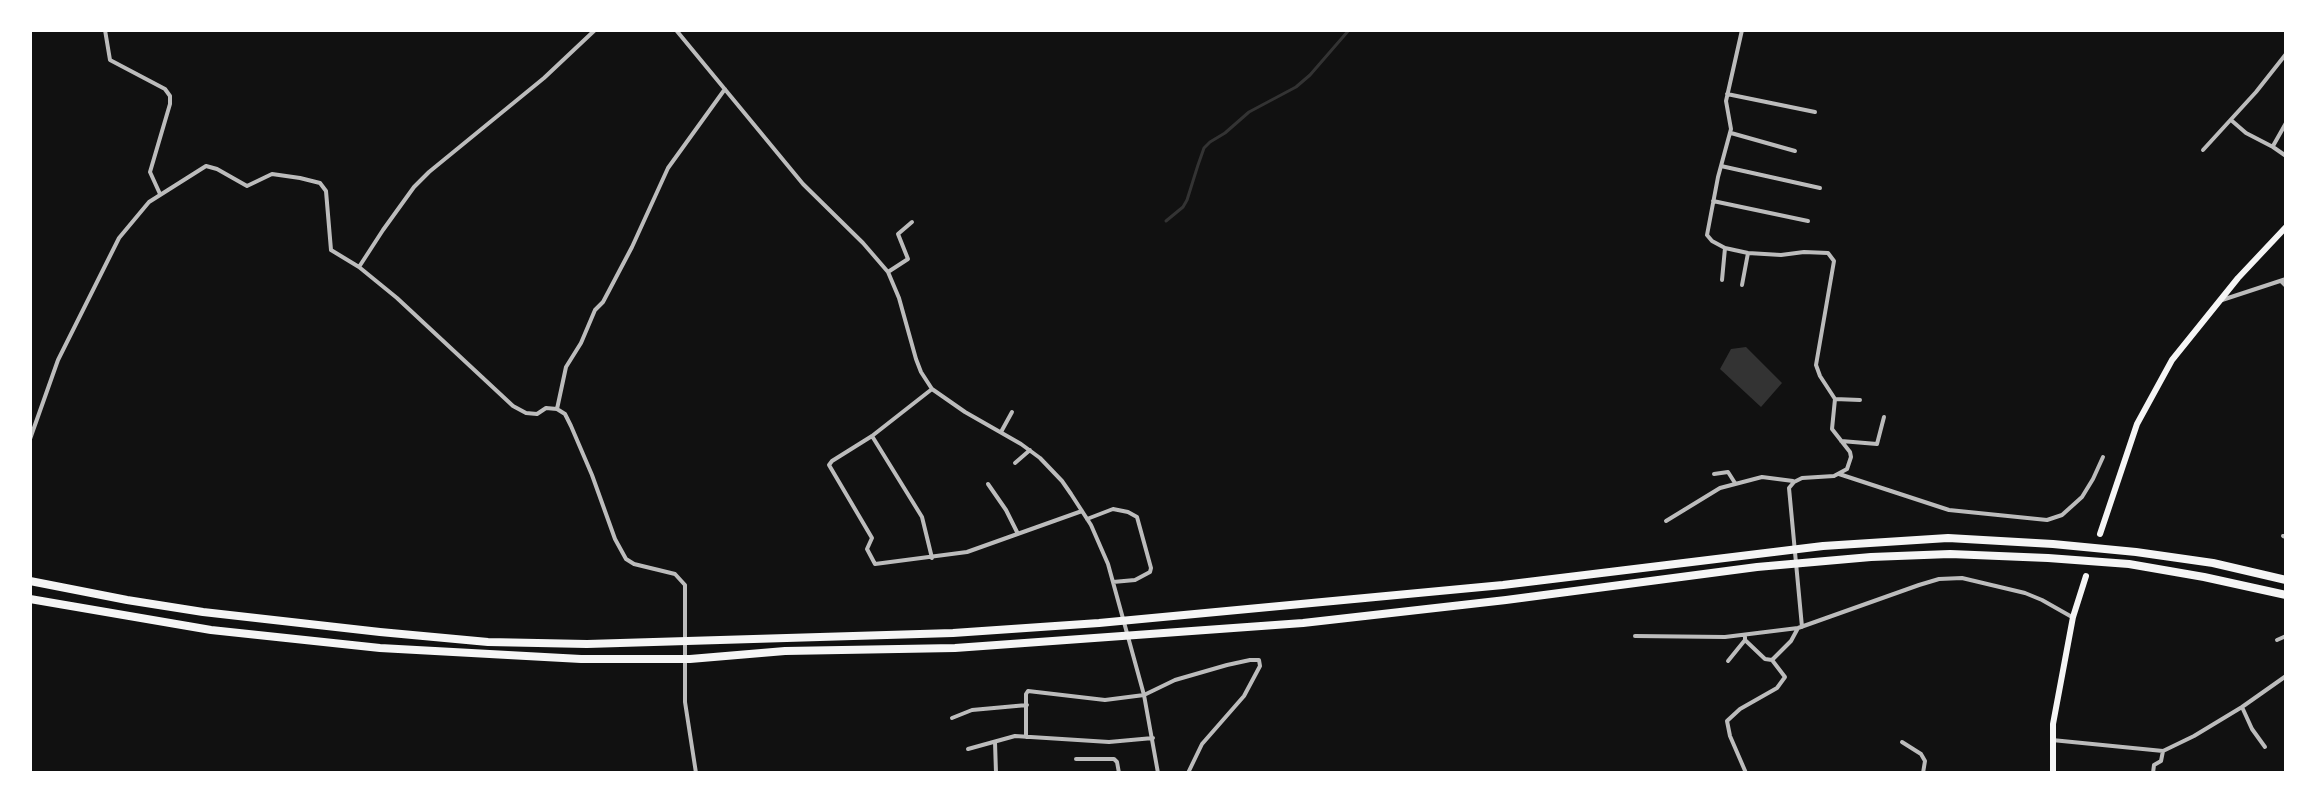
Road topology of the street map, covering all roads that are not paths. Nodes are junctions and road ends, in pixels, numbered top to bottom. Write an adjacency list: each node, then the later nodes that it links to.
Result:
1 (105, 30): 18 (street)
2 (595, 30): 25 (street)
3 (676, 30): 6 (street)
4 (1742, 30): 7 (street)
5 (2286, 54): 9 (street)
6 (725, 89): 26 (street); 35 (street)
7 (1727, 94): 8 (street); 11 (street)
8 (1815, 112)
9 (2230, 120): 12 (street); 13 (street)
10 (2286, 123): 12 (street)
11 (1731, 133): 14 (street); 16 (street)
12 (2273, 147): 15 (street)
13 (2203, 150)
14 (1795, 151)
15 (2286, 156)
16 (1721, 165): 17 (street); 19 (street)
17 (1820, 188)
18 (160, 194): 25 (street); 40 (street)
19 (1713, 201): 20 (street); 23 (street)
20 (1808, 221)
21 (912, 222): 26 (street)
22 (2286, 226): 31 (main road)
23 (1725, 248): 24 (street); 27 (street)
24 (1748, 253): 29 (street); 33 (street)
25 (358, 267): 35 (street)
26 (888, 272): 32 (street)
27 (1722, 280)
28 (2284, 280): 30 (street); 31 (street)
29 (1742, 285)
30 (2286, 286)
31 (2221, 301): 54 (main road)
32 (932, 389): 38 (street); 39 (street)
33 (1835, 399): 34 (street); 41 (street)
34 (1860, 400)
35 (557, 409): 84 (street)
36 (1012, 412): 38 (street)
37 (1884, 417): 41 (street)
38 (1001, 432): 42 (street)
39 (872, 436): 55 (street); 55 (street)
40 (30, 439)
41 (1841, 441): 46 (street)
42 (1030, 450): 44 (street); 50 (street)
43 (2103, 458): 46 (street)
44 (1015, 463)
45 (1714, 474): 48 (street)
46 (1838, 474): 47 (street)
47 (1794, 482): 48 (street); 63 (street)
48 (1735, 483): 52 (street)
49 (988, 484): 53 (street)
50 (1082, 511): 51 (street); 53 (street)
51 (1087, 519): 59 (street); 59 (street)
52 (1666, 521)
53 (1018, 534): 55 (street)
54 (2100, 534)
55 (932, 558)
56 (2086, 576): 62 (main road)
57 (2286, 580): 58 (highway)
58 (30, 581)
59 (1113, 582): 71 (street)
60 (2286, 595): 61 (highway)
61 (30, 599)
62 (2073, 617): 63 (street); 77 (main road)
63 (1800, 627): 66 (street); 68 (street)
64 (1635, 636): 66 (street)
65 (2286, 636): 67 (street)
66 (1744, 637): 68 (street); 69 (street)
67 (2277, 640)
68 (1772, 660): 89 (street)
69 (1728, 661)
70 (2286, 676): 73 (street)
71 (1144, 694): 72 (street); 76 (street); 88 (street)
72 (1026, 705): 74 (street); 75 (street)
73 (2242, 707): 80 (street); 82 (street)
74 (952, 718)
75 (1026, 737): 76 (street); 78 (street)
76 (1153, 738): 87 (street)
77 (2052, 740): 82 (street); 91 (main road)
78 (995, 742): 81 (street); 85 (street)
79 (1902, 742): 90 (street)
80 (2265, 747)
81 (968, 749)
82 (2163, 751): 92 (street)
83 (1076, 759): 86 (street)
84 (696, 773)
85 (996, 773)
86 (1119, 773)
87 (1158, 773)
88 (1188, 773)
89 (1746, 773)
90 (1923, 773)
91 (2053, 773)
92 (2153, 773)

